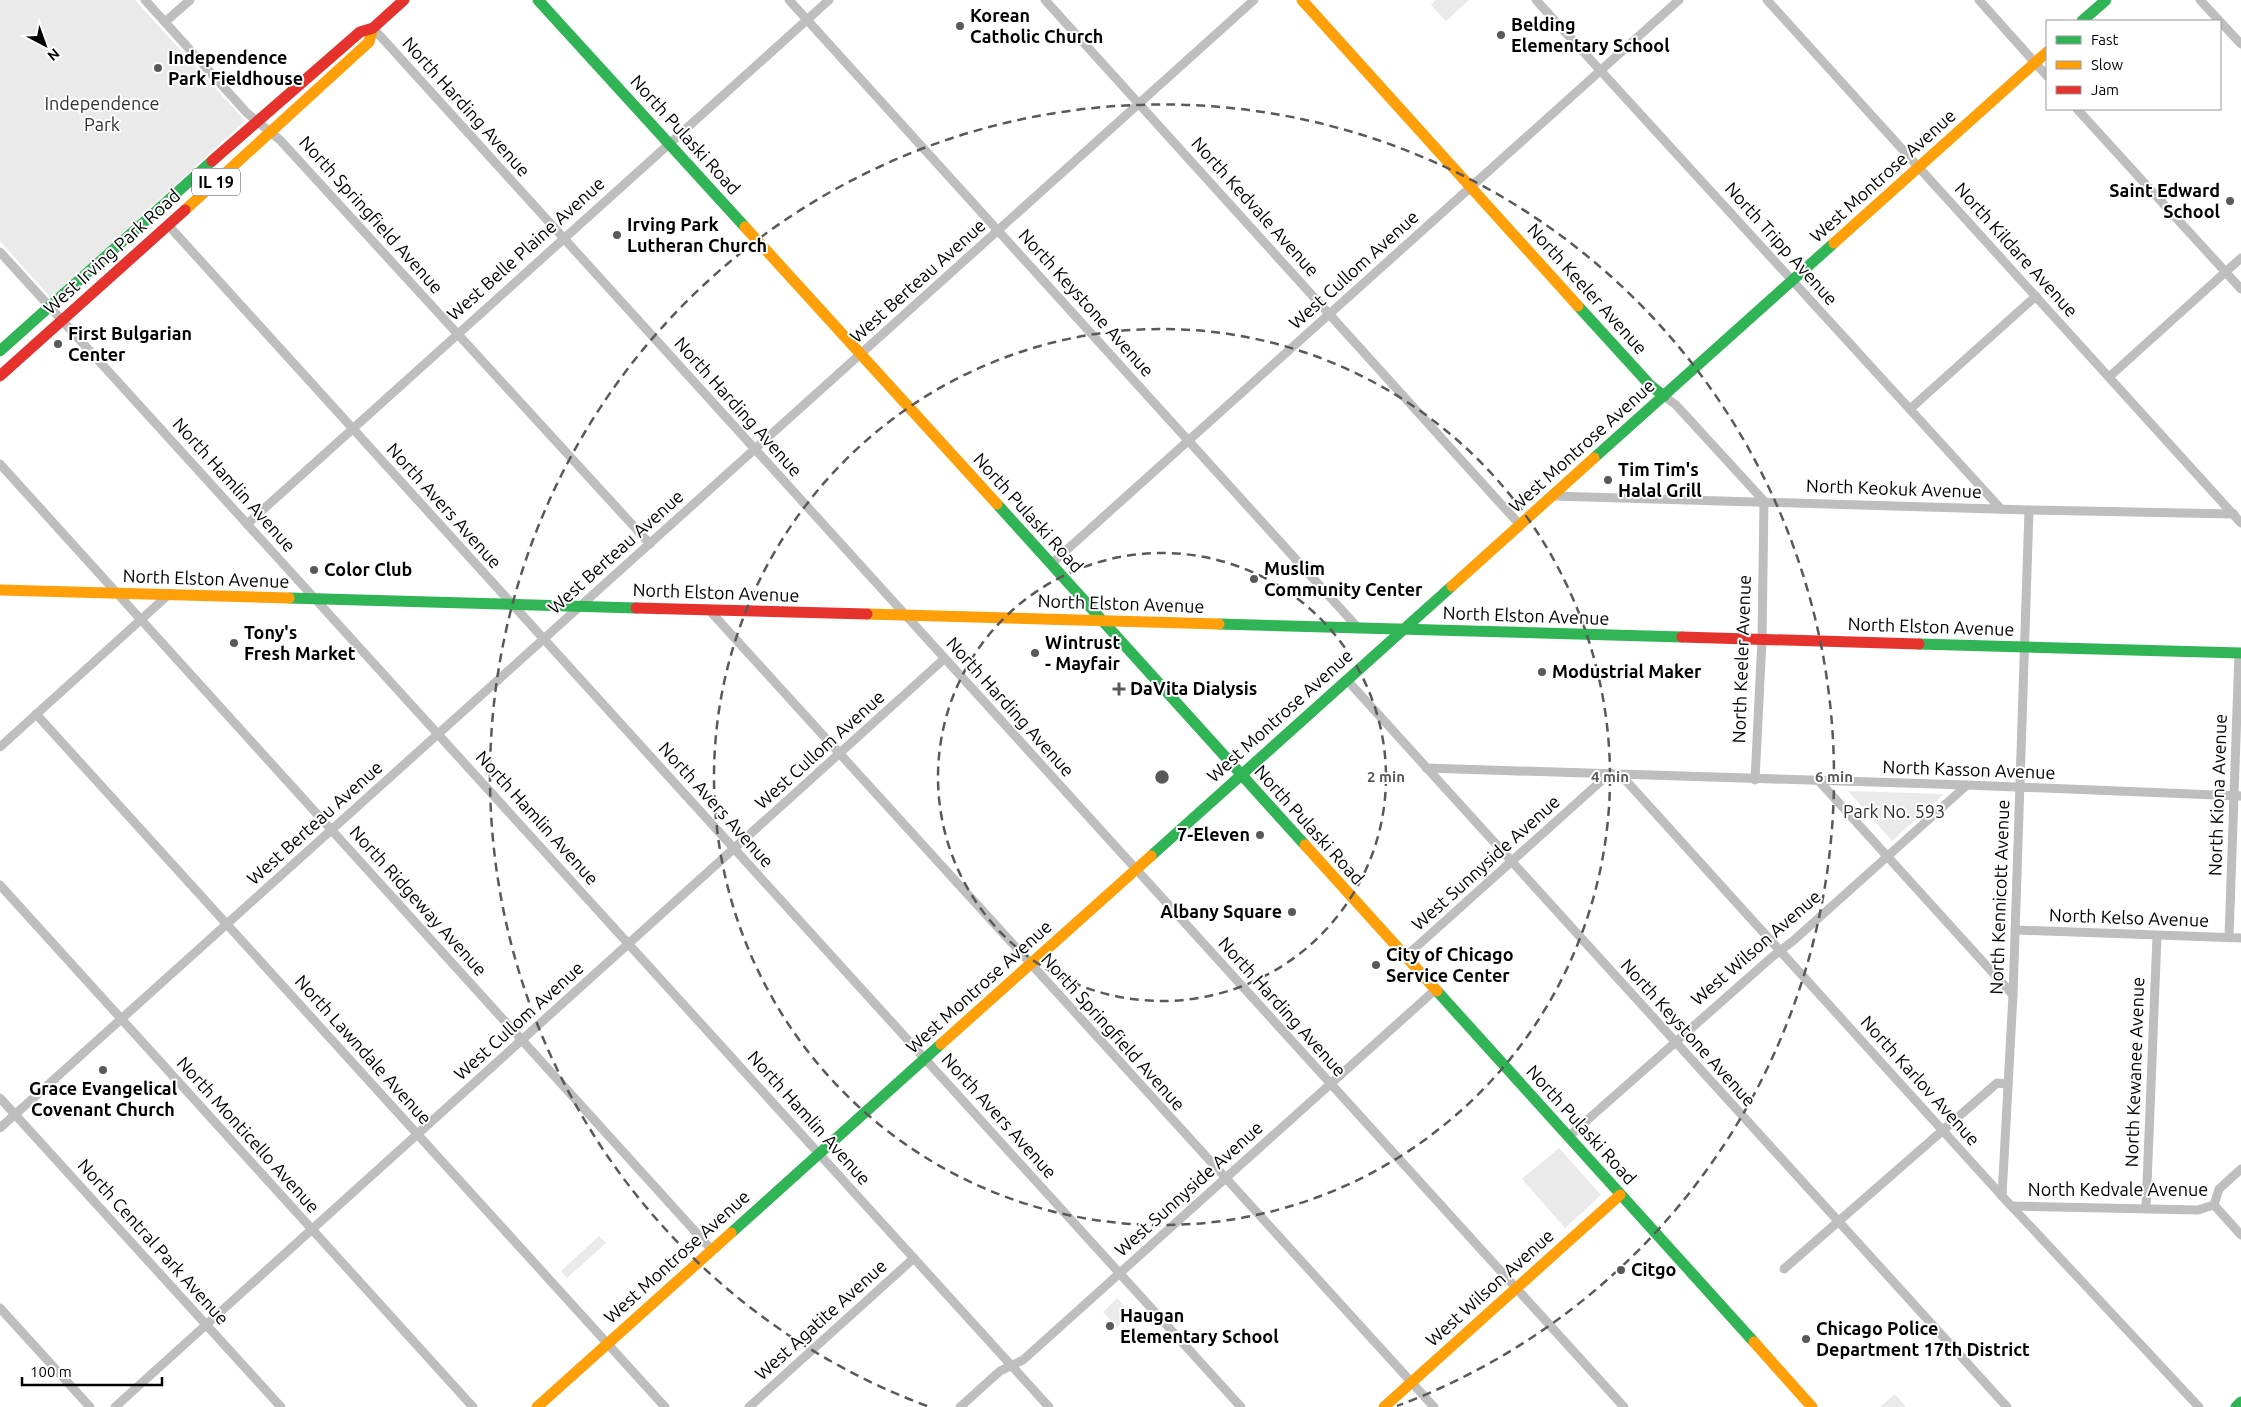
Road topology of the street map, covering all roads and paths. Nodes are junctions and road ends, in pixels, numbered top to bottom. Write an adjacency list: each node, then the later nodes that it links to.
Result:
1 (145, 0): 19 (street, North Springfield Avenue)
2 (190, 0): 19 (street)
3 (404, 0): 21 (main road, West Irving Park Road / IL 19)
4 (538, 0): 31 (main road, North Pulaski Road)
5 (789, 0): 16 (street, North Keystone Avenue)
6 (829, 0): 16 (street, West Belle Plaine Avenue)
7 (1045, 0): 27 (street, North Kedvale Avenue)
8 (1254, 0): 27 (street, West Berteau Avenue)
9 (1302, 0): 33 (main road, North Keeler Avenue)
10 (1536, 0): 25 (street, North Tripp Avenue)
11 (1679, 0): 25 (street, West Cullom Avenue)
12 (1767, 0): 32 (street, North Kildare Avenue)
13 (1979, 0): 24 (street)
14 (2106, 0): 17 (main road)
15 (2200, 0): 18 (street)
16 (807, 20): 31 (street, West Belle Plaine Avenue); 36 (street, North Keystone Avenue)
17 (2083, 20)
18 (2219, 20)
19 (165, 22): 29 (street, North Springfield Avenue)
20 (2221, 23): 22 (street)
21 (372, 28): 29 (main road, West Irving Park Road / IL 19); 30 (main road, West Irving Park Road / IL 19); 37 (street, North Harding Avenue)
22 (2241, 44)
23 (2046, 53): 24 (main road, West Montrose Avenue)
24 (2035, 63): 26 (street); 32 (main road, West Montrose Avenue)
25 (1600, 70): 33 (street, West Cullom Avenue); 41 (street, North Tripp Avenue)
26 (2046, 75)
27 (1139, 104): 36 (street, West Berteau Avenue); 45 (street, North Kedvale Avenue)
28 (2078, 110): 40 (street)
29 (256, 121): 30 (street, North Springfield Avenue); 34 (main road, West Irving Park Road / IL 19)
30 (270, 134): 35 (main road, West Irving Park Road / IL 19); 47 (street, North Springfield Avenue)
31 (668, 143): 37 (street, West Belle Plaine Avenue); 49 (main road, North Pulaski Road)
32 (1919, 167): 41 (main road, West Montrose Avenue); 43 (street, North Kildare Avenue)
33 (1471, 187): 45 (street, West Cullom Avenue); 52 (main road, North Keeler Avenue)
34 (156, 211): 35 (main road); 44 (main road, West Irving Park Road / IL 19)
35 (168, 225): 46 (main road, West Irving Park Road / IL 19); 54 (street, North Avers Avenue)
36 (998, 230): 49 (street, West Berteau Avenue); 55 (street, North Keystone Avenue)
37 (562, 238): 47 (street, West Belle Plaine Avenue); 56 (street, North Harding Avenue)
38 (0, 252): 44 (street, North Hamlin Avenue)
39 (2241, 258): 40 (street)
40 (2226, 272): 42 (street); 51 (street)
41 (1793, 281): 52 (main road, West Montrose Avenue); 53 (street, North Tripp Avenue)
42 (2241, 289)
43 (2036, 296): 51 (street, North Kildare Avenue); 53 (street)
44 (49, 306): 46 (street, North Hamlin Avenue); 48 (main road, West Irving Park Road / IL 19)
45 (1329, 314): 55 (street, West Cullom Avenue); 65 (street, North Kedvale Avenue)
46 (62, 320): 50 (main road, West Irving Park Road / IL 19); 64 (street, North Hamlin Avenue)
47 (457, 333): 54 (street, West Belle Plaine Avenue); 66 (street, North Springfield Avenue)
48 (0, 351)
49 (860, 354): 56 (street, West Berteau Avenue); 67 (main road, North Pulaski Road)
50 (0, 376)
51 (2109, 377): 62 (street, North Kildare Avenue)
52 (1664, 396): 58 (main road, West Montrose Avenue); 59 (street, North Keeler Avenue)
53 (1910, 409): 60 (street, North Tripp Avenue)
54 (352, 428): 64 (street, West Belle Plaine Avenue); 72 (street, North Avers Avenue)
55 (1188, 440): 67 (street, West Cullom Avenue); 78 (street, North Keystone Avenue)
56 (755, 449): 66 (street, West Berteau Avenue); 75 (street, North Harding Avenue)
57 (0, 464): 69 (street, North Ridgeway Avenue)
58 (1553, 496): 59 (street, North Keokuk Avenue); 65 (main road, West Montrose Avenue)
59 (1764, 501): 60 (street, North Keokuk Avenue); 81 (street, North Keeler Avenue)
60 (2001, 509): 61 (street, North Keokuk Avenue)
61 (2029, 510): 62 (street, North Keokuk Avenue); 82 (street, North Kennicott Avenue)
62 (2234, 514): 63 (street, North Kildare Avenue)
63 (2241, 522)
64 (247, 524): 71 (street, North Hamlin Avenue)
65 (1520, 525): 79 (main road, West Montrose Avenue)
66 (650, 544): 73 (street, West Berteau Avenue)
67 (1051, 564): 77 (main road, North Pulaski Road)
68 (0, 590): 69 (main road, North Elston Avenue)
69 (118, 594): 70 (main road, North Elston Avenue); 76 (street, North Ridgeway Avenue)
70 (167, 596): 71 (main road, North Elston Avenue); 76 (street)
71 (316, 600): 72 (main road, North Elston Avenue); 87 (street, North Hamlin Avenue)
72 (512, 605): 73 (main road, North Elston Avenue); 80 (street, North Avers Avenue)
73 (580, 606): 74 (main road, North Elston Avenue); 80 (street, West Berteau Avenue)
74 (710, 611): 75 (main road, North Elston Avenue); 89 (street, North Springfield Avenue)
75 (905, 615): 77 (main road, North Elston Avenue); 84 (street, North Harding Avenue)
76 (141, 619): 86 (street); 99 (street, North Ridgeway Avenue)
77 (1102, 621): 78 (main road, North Elston Avenue); 93 (main road, North Pulaski Road)
78 (1359, 629): 79 (main road, North Elston Avenue)
79 (1402, 630): 81 (main road, North Elston Avenue); 85 (main road, West Montrose Avenue)
80 (544, 639): 87 (street, West Berteau Avenue); 100 (street, North Avers Avenue)
81 (1762, 640): 82 (main road, North Elston Avenue); 94 (street, North Keeler Avenue)
82 (2024, 647): 83 (main road, North Elston Avenue); 97 (street, North Kennicott Avenue)
83 (2240, 653): 98 (street, North Kiona Avenue)
84 (944, 660): 89 (street, West Cullom Avenue); 103 (street, North Harding Avenue)
85 (1347, 680): 90 (street, North Keystone Avenue); 93 (main road, West Montrose Avenue)
86 (36, 714): 88 (street); 105 (street, North Lawndale Avenue)
87 (438, 734): 99 (street, West Berteau Avenue); 110 (street, North Hamlin Avenue)
88 (0, 747)
89 (840, 754): 100 (street, West Cullom Avenue); 113 (street, North Springfield Avenue)
90 (1426, 768): 91 (street, North Kasson Avenue); 102 (street, North Keystone Avenue)
91 (1610, 773): 92 (street, North Kasson Avenue); 102 (street, West Sunnyside Avenue)
92 (1620, 774): 94 (street, North Kasson Avenue); 111 (street, North Karlov Avenue)
93 (1241, 775): 103 (main road, West Montrose Avenue); 112 (main road, North Pulaski Road)
94 (1755, 780): 95 (street, North Kasson Avenue)
95 (1819, 781): 96 (street, North Kasson Avenue); 101 (street)
96 (1967, 785): 97 (street, North Kasson Avenue); 101 (street, West Wilson Avenue)
97 (2020, 788): 98 (street, North Kasson Avenue); 106 (street, North Kennicott Avenue)
98 (2238, 796): 108 (street, North Kiona Avenue)
99 (332, 830): 105 (street, West Berteau Avenue); 117 (street, North Ridgeway Avenue)
100 (734, 849): 110 (street, West Cullom Avenue); 119 (street, North Avers Avenue)
101 (1887, 856): 111 (street, West Wilson Avenue); 115 (street)
102 (1511, 863): 112 (street, West Sunnyside Avenue); 118 (street, North Keystone Avenue)
103 (1135, 870): 113 (main road, West Montrose Avenue); 120 (street, North Harding Avenue)
104 (0, 885): 116 (street, North Monticello Avenue)
105 (227, 924): 116 (street, West Berteau Avenue); 126 (street, North Lawndale Avenue)
106 (2015, 930): 107 (street, North Kelso Avenue); 115 (street, North Kennicott Avenue)
107 (2157, 936): 108 (street, North Kelso Avenue); 135 (street, North Kewanee Avenue)
108 (2229, 938): 109 (street, North Kelso Avenue)
109 (2241, 938)
110 (629, 944): 117 (street, West Cullom Avenue); 128 (street, North Hamlin Avenue)
111 (1780, 950): 118 (street, West Wilson Avenue); 125 (street, North Karlov Avenue)
112 (1405, 957): 114 (main road, North Pulaski Road)
113 (1030, 964): 119 (main road, West Montrose Avenue); 130 (street, North Springfield Avenue)
114 (1435, 990): 120 (street, West Sunnyside Avenue); 127 (main road, North Pulaski Road)
115 (2013, 995): 121 (street, North Kennicott Avenue)
116 (121, 1019): 123 (street, West Berteau Avenue); 137 (street, North Monticello Avenue)
117 (522, 1040): 126 (street, West Cullom Avenue); 139 (street, North Ridgeway Avenue)
118 (1675, 1043): 127 (street, West Wilson Avenue); 136 (street, North Keystone Avenue)
119 (925, 1059): 128 (main road, West Montrose Avenue); 142 (street, North Avers Avenue)
120 (1330, 1084): 130 (street, West Sunnyside Avenue); 143 (street, North Harding Avenue)
121 (2008, 1084): 125 (street); 132 (street, North Kennicott Avenue)
122 (0, 1098): 123 (street, North Central Park Avenue)
123 (15, 1114): 124 (street, West Berteau Avenue); 145 (street, North Central Park Avenue)
124 (0, 1128)
125 (1943, 1130): 132 (street, North Karlov Avenue); 136 (street)
126 (418, 1134): 137 (street, West Cullom Avenue); 146 (street, North Lawndale Avenue)
127 (1568, 1137): 131 (main road, North Pulaski Road)
128 (819, 1154): 139 (main road, West Montrose Avenue); 140 (street, North Hamlin Avenue)
129 (2241, 1169): 133 (street)
130 (1225, 1178): 142 (street, West Sunnyside Avenue); 148 (street, North Springfield Avenue)
131 (1620, 1195): 143 (main road, West Wilson Avenue); 150 (main road, North Pulaski Road)
132 (2002, 1196): 134 (street, North Karlov Avenue)
133 (2214, 1205): 135 (street, North Kedvale Avenue); 138 (street, North Kedvale Avenue)
134 (2012, 1206): 135 (street, North Kedvale Avenue); 165 (street, North Karlov Avenue)
135 (2146, 1209)
136 (1838, 1222): 141 (street); 164 (street, North Keystone Avenue)
137 (312, 1230): 145 (street, West Cullom Avenue); 154 (street, North Monticello Avenue)
138 (2241, 1235)
139 (712, 1250): 146 (main road, West Montrose Avenue)
140 (914, 1258): 147 (street, North Hamlin Avenue); 157 (street, West Agatite Avenue)
141 (1784, 1269)
142 (1119, 1273): 147 (street, West Sunnyside Avenue); 160 (street, North Avers Avenue)
143 (1516, 1288): 148 (main road, West Wilson Avenue); 163 (street, North Harding Avenue)
144 (0, 1308): 151 (street)
145 (206, 1325): 152 (street, West Cullom Avenue); 153 (street, North Central Park Avenue)
146 (608, 1344): 155 (main road, West Montrose Avenue); 156 (street, North Lawndale Avenue)
147 (1012, 1366): 158 (street, West Sunnyside Avenue); 159 (street, North Hamlin Avenue)
148 (1411, 1382): 161 (main road, West Wilson Avenue); 162 (street, North Springfield Avenue)
149 (2241, 1402): 166 (main road)
150 (1811, 1406)
151 (90, 1407)
152 (115, 1407)
153 (282, 1407)
154 (473, 1407)
155 (537, 1407)
156 (665, 1407)
157 (749, 1407)
158 (960, 1407)
159 (1049, 1407)
160 (1241, 1407)
161 (1384, 1407)
162 (1434, 1407)
163 (1624, 1407)
164 (2007, 1407)
165 (2199, 1407)
166 (2236, 1407)

